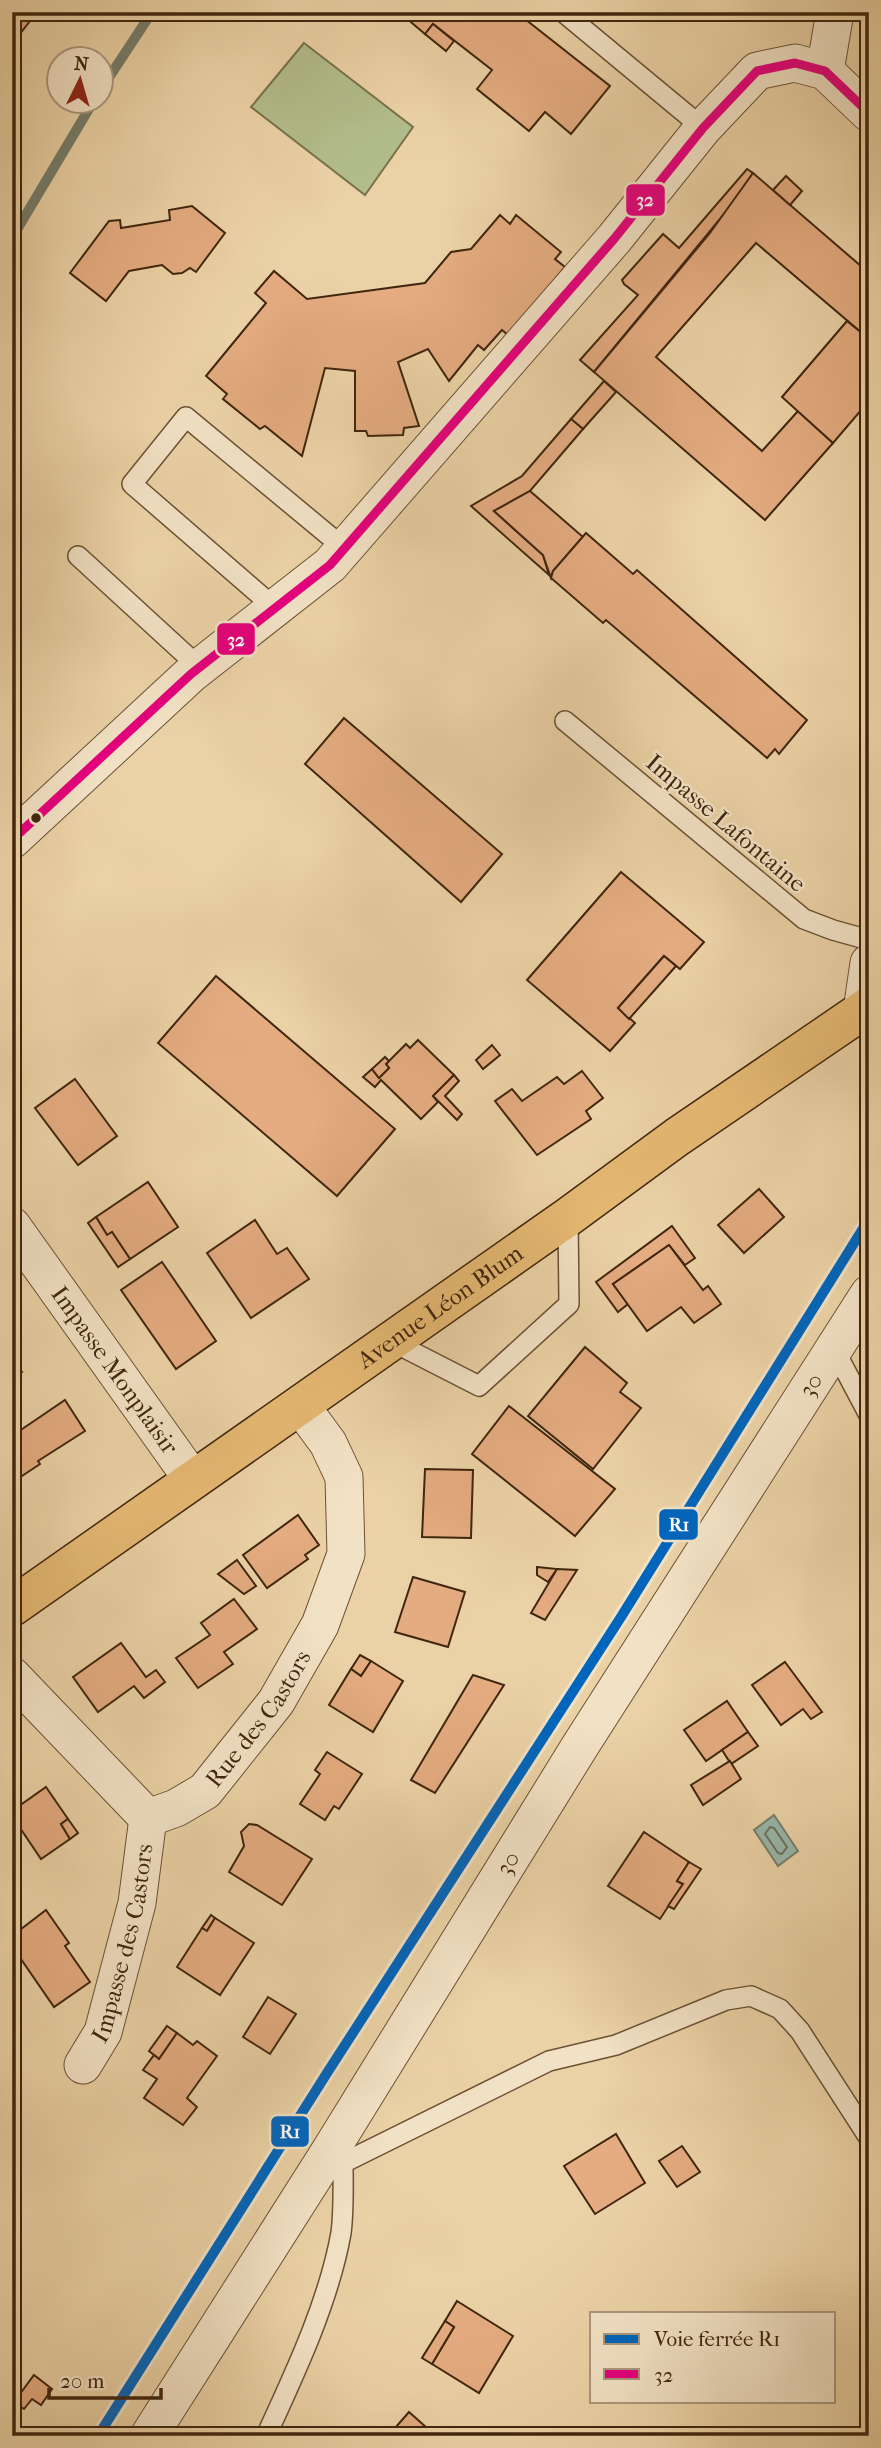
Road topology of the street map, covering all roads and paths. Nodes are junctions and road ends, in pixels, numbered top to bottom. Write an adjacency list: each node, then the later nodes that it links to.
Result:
1 (563, 12): 5 (lane)
2 (835, 12): 3 (street)
3 (825, 71): 4 (street); 5 (street)
4 (869, 113)
5 (703, 128): 6 (street)
6 (344, 548): 8 (street); 8 (lane)
7 (78, 556): 9 (lane)
8 (275, 608): 9 (street)
9 (200, 667): 11 (street)
10 (565, 721): 12 (lane, Impasse Lafontaine)
11 (12, 840)
12 (869, 940)
13 (869, 963): 14 (street)
14 (865, 1009): 15 (main road, Avenue Léon Blum)
15 (568, 1217): 18 (main road, Avenue Léon Blum); 18 (lane)
16 (12, 1226): 22 (street, Impasse Monplaisir)
17 (869, 1294): 19 (street, 30)
18 (391, 1341): 20 (main road, Avenue Léon Blum)
19 (834, 1349): 21 (lane); 28 (street, 30)
20 (300, 1405): 22 (main road, Avenue Léon Blum); 25 (street, Rue des Castors)
21 (869, 1415)
22 (193, 1480): 23 (main road, Avenue Léon Blum)
23 (12, 1607)
24 (12, 1676): 25 (street)
25 (148, 1818): 26 (street, Impasse des Castors)
26 (83, 2064)
27 (869, 2138): 28 (lane)
28 (336, 2157): 29 (street, 30); 30 (lane)
29 (149, 2436)
30 (266, 2436)

